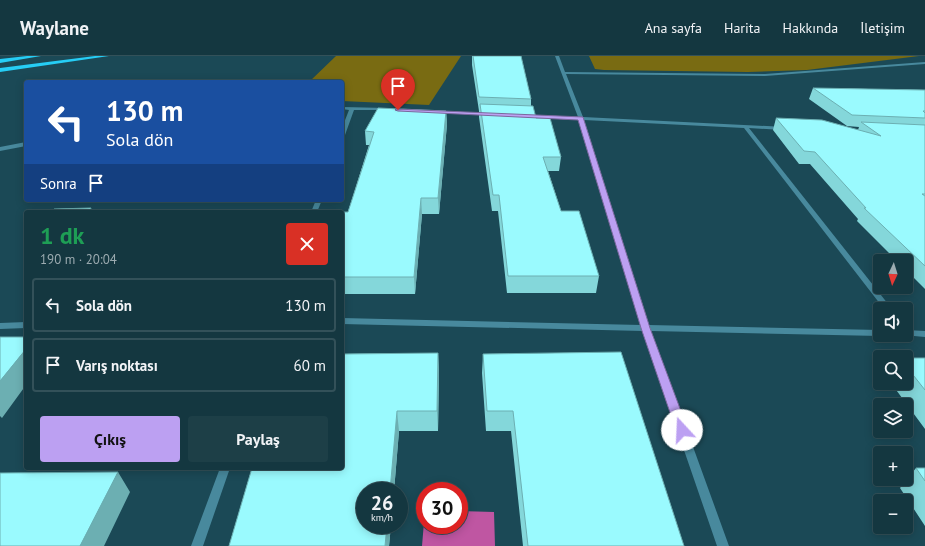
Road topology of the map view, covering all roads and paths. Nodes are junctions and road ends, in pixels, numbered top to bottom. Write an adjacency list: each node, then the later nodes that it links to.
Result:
1 (39, 56): 4 (main road)
2 (106, 56): 6 (main road)
3 (557, 56): 7 (street)
4 (0, 61)
5 (925, 63): 7 (street)
6 (0, 70)
7 (563, 73): 14 (street)
8 (344, 108): 9 (street)
9 (352, 108): 10 (street); 17 (street)
10 (391, 110)
11 (431, 111): 12 (street)
12 (494, 114)
13 (518, 116): 14 (street)
14 (581, 119): 15 (street); 24 (street)
15 (745, 126): 16 (street); 20 (street)
16 (792, 128)
17 (344, 130)
18 (24, 144): 19 (street)
19 (0, 149)
20 (883, 302)
21 (344, 321): 24 (street)
22 (24, 325): 23 (street)
23 (0, 326)
24 (646, 328): 25 (street); 30 (street)
25 (873, 333)
26 (913, 333): 27 (street)
27 (925, 334)
28 (224, 470): 29 (street)
29 (198, 546)
30 (723, 546)

